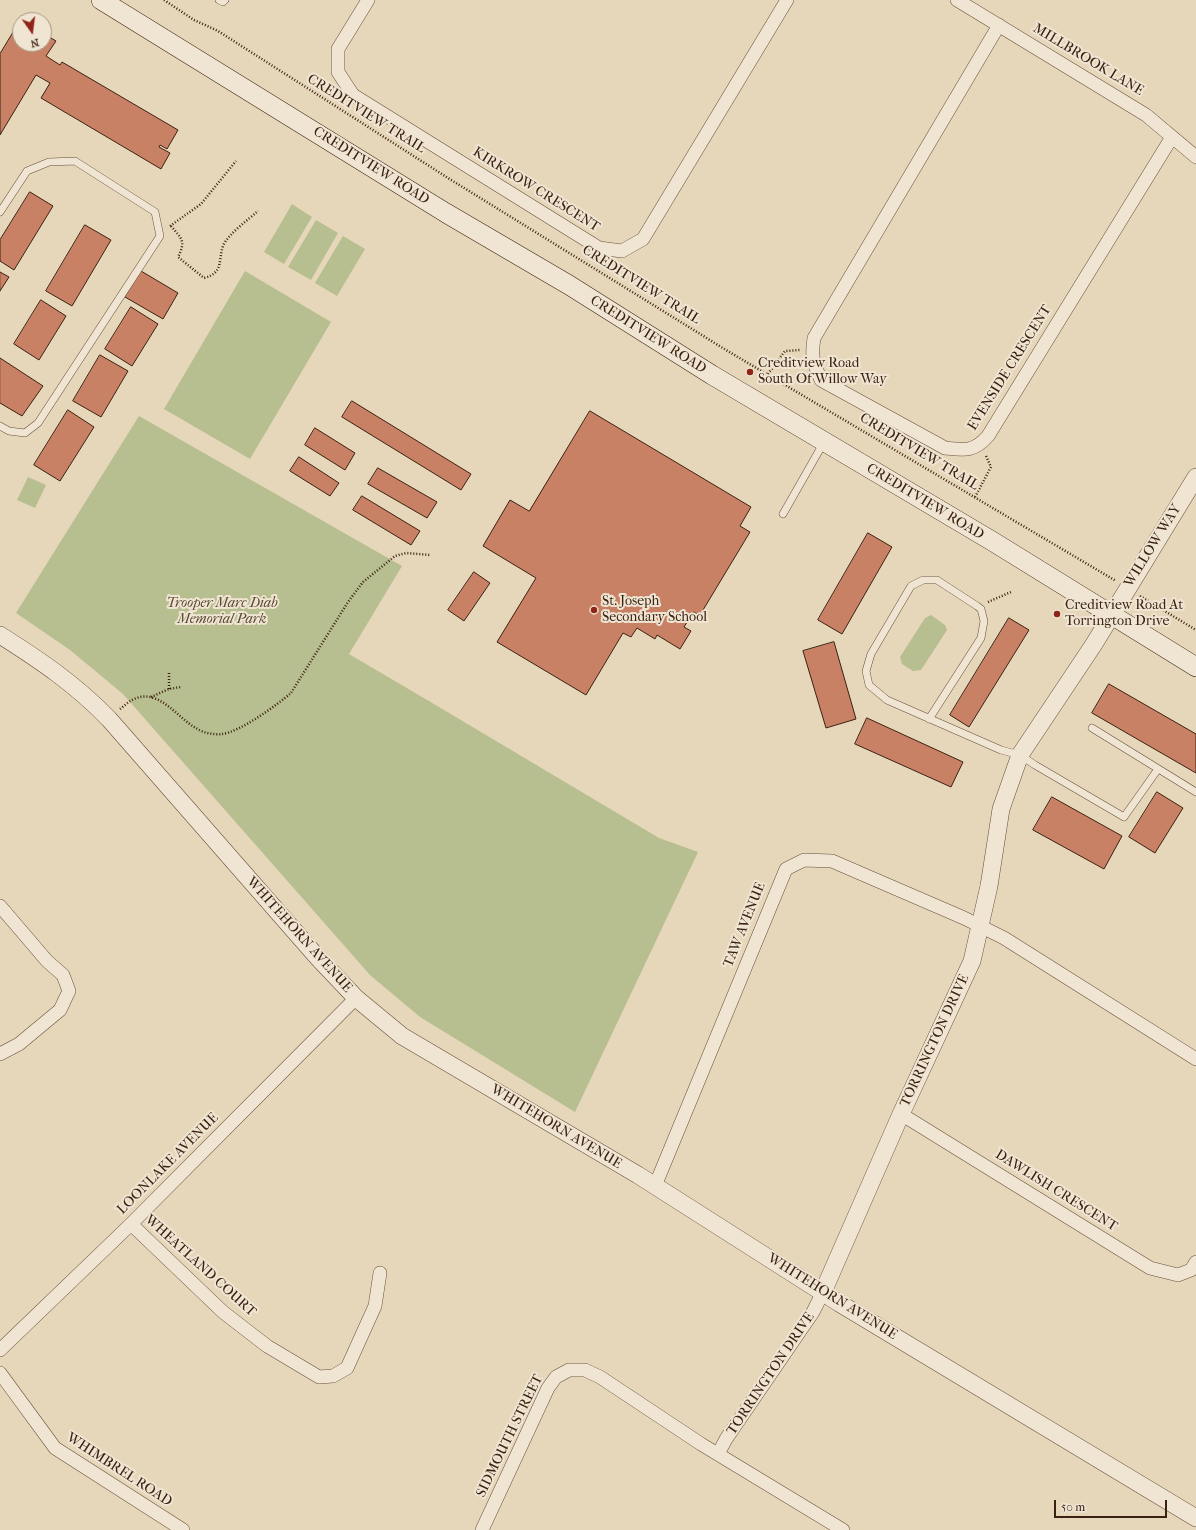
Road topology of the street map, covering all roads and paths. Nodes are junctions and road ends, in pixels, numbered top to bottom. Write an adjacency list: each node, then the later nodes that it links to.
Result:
1 (101, 0): 19 (main road, CREDITVIEW ROAD)
2 (164, 0): 17 (path, CREDITVIEW TRAIL)
3 (219, 0): 4 (lane)
4 (225, 0)
5 (368, 0): 6 (street, KIRKROW CRESCENT)
6 (787, 0)
7 (957, 0): 8 (street, MILLBROOK LANE)
8 (999, 25): 9 (street, MILLBROOK LANE); 16 (street, EVENSIDE CRESCENT)
9 (1172, 137): 10 (street, MILLBROOK LANE); 20 (street, EVENSIDE CRESCENT)
10 (1196, 157)
11 (236, 161): 14 (path)
12 (258, 211): 14 (path)
13 (0, 212): 15 (lane)
14 (171, 226): 15 (path)
15 (159, 232): 18 (lane)
16 (812, 349): 17 (path); 20 (street, EVENSIDE CRESCENT)
17 (768, 374): 22 (path, CREDITVIEW TRAIL)
18 (0, 426)
19 (824, 442): 23 (lane); 29 (main road, CREDITVIEW ROAD)
20 (981, 445): 22 (path)
21 (1196, 477): 29 (street, WILLOW WAY)
22 (975, 497): 25 (path, CREDITVIEW TRAIL)
23 (783, 514)
24 (430, 555): 36 (path)
25 (1113, 580)
26 (1011, 592): 28 (path)
27 (1144, 599): 30 (path)
28 (977, 606): 38 (lane); 38 (lane)
29 (1111, 615): 32 (main road, CREDITVIEW ROAD); 40 (street, TORRINGTON DRIVE)
30 (1196, 630)
31 (0, 635): 37 (street, WHITEHORN AVENUE)
32 (1196, 668)
33 (169, 672): 35 (path)
34 (181, 687): 35 (path)
35 (169, 689): 36 (path)
36 (149, 697): 37 (path)
37 (109, 719): 45 (street, WHITEHORN AVENUE)
38 (929, 719): 40 (lane)
39 (1092, 728): 41 (lane)
40 (1020, 755): 41 (lane); 44 (street, TORRINGTON DRIVE)
41 (1158, 769): 42 (lane)
42 (1196, 792)
43 (0, 906): 46 (street)
44 (979, 926): 47 (street); 48 (street, TORRINGTON DRIVE); 49 (street, TAW AVENUE)
45 (356, 998): 49 (street, WHITEHORN AVENUE); 50 (street, LOONLAKE AVENUE)
46 (0, 1054)
47 (1196, 1059)
48 (901, 1114): 51 (street, DAWLISH CRESCENT); 53 (street, TORRINGTON DRIVE)
49 (655, 1186): 53 (street, WHITEHORN AVENUE)
50 (131, 1224): 52 (street, WHEATLAND COURT); 54 (street, LOONLAKE AVENUE)
51 (1196, 1262)
52 (380, 1273)
53 (823, 1292): 56 (street, TORRINGTON DRIVE); 57 (street, WHITEHORN AVENUE)
54 (0, 1350)
55 (0, 1373): 59 (street, WHIMBREL ROAD)
56 (718, 1454): 58 (street, SIDMOUTH STREET); 60 (street, SIDMOUTH STREET)
57 (1196, 1518)
58 (488, 1528)
59 (183, 1530)
60 (843, 1530)

